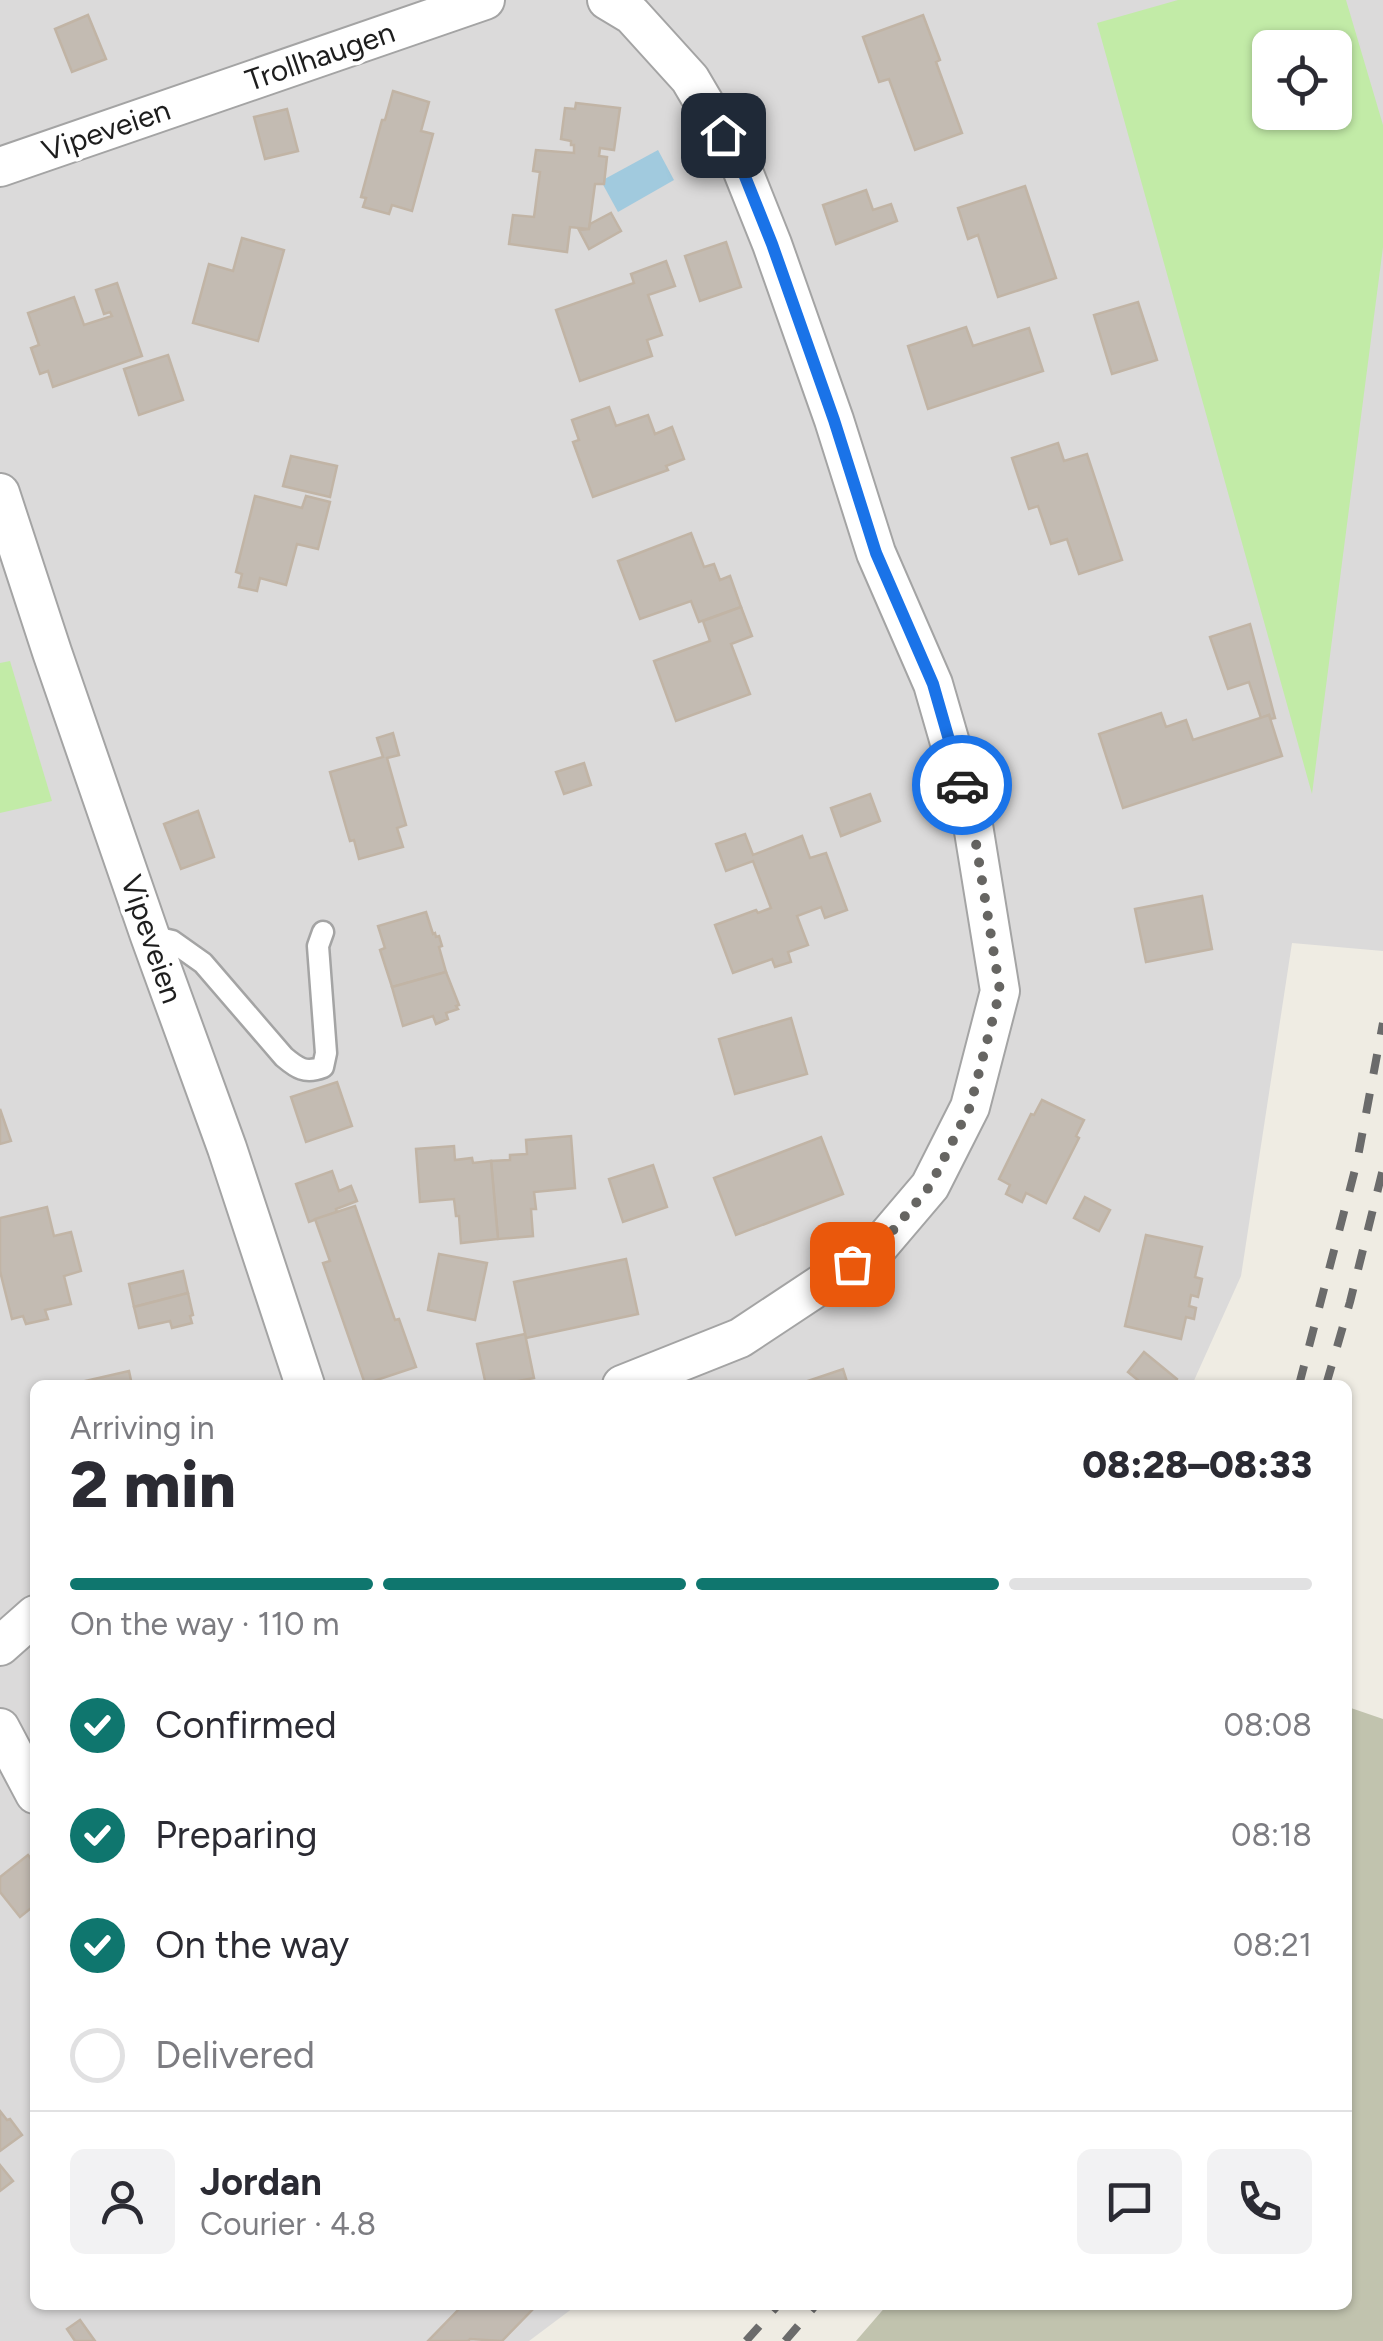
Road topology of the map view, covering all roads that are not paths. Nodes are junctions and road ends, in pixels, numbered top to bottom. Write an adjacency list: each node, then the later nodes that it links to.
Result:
1 (485, 0): 3 (street, Trollhaugen)
2 (607, 0): 9 (street)
3 (212, 94): 4 (street, Vipeveien)
4 (0, 167)
5 (0, 493): 7 (street, Vipeveien)
6 (323, 932): 7 (lane)
7 (150, 936): 8 (street, Vipeveien)
8 (302, 1380)
9 (635, 1380)
10 (30, 1619): 11 (street)
11 (0, 1646)
12 (0, 1728): 13 (street)
13 (30, 1785)

